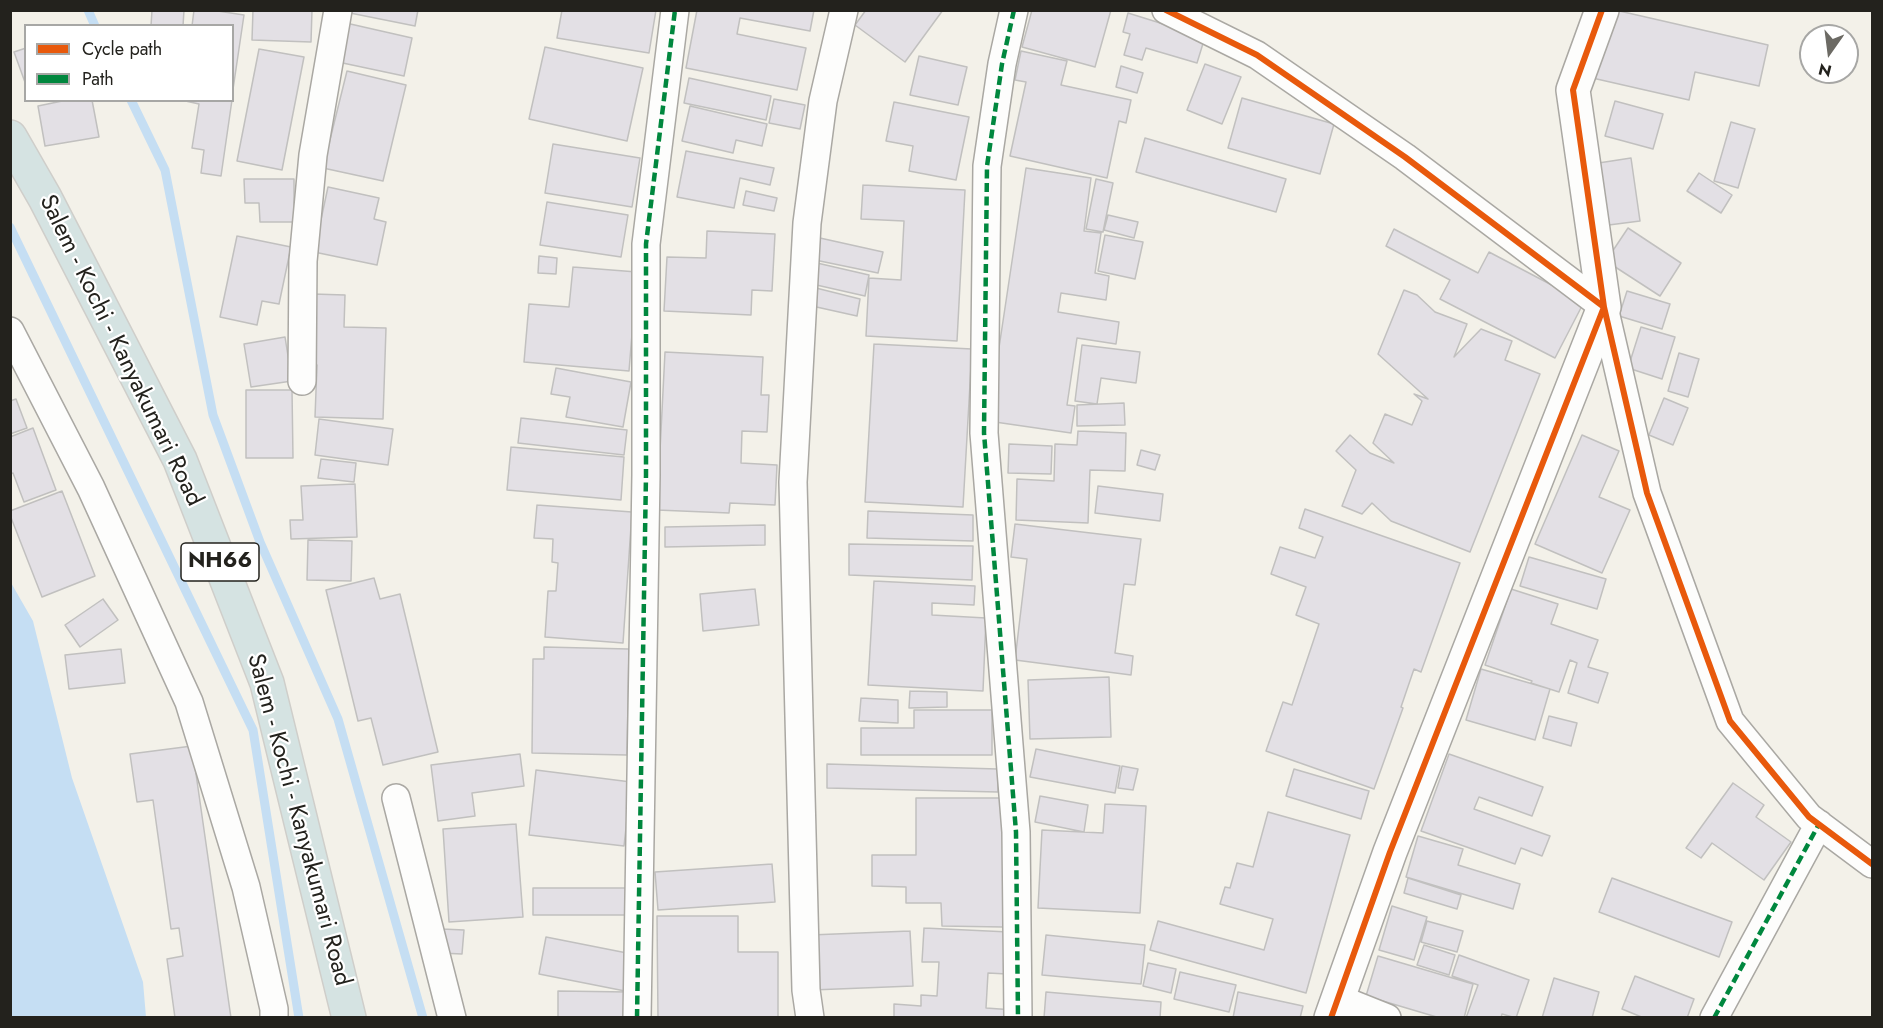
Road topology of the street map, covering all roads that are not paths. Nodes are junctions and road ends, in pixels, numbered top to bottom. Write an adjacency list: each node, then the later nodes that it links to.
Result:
1 (338, 10): 10 (street)
2 (675, 10): 18 (street)
3 (844, 10): 19 (street)
4 (1014, 10): 20 (street)
5 (1166, 10): 8 (street)
6 (1602, 10): 8 (street)
7 (10, 137): 16 (highway, Salem - Kochi - Kanyakumari Road / NH66)
8 (1604, 307): 12 (street); 14 (street)
9 (10, 331): 15 (street)
10 (302, 381)
11 (396, 798): 17 (street)
12 (1819, 824): 13 (street); 22 (street)
13 (1872, 864)
14 (1334, 1008): 21 (street)
15 (274, 1017)
16 (349, 1017)
17 (452, 1017)
18 (637, 1017)
19 (810, 1017)
20 (1018, 1017)
21 (1387, 1017)
22 (1714, 1017)

